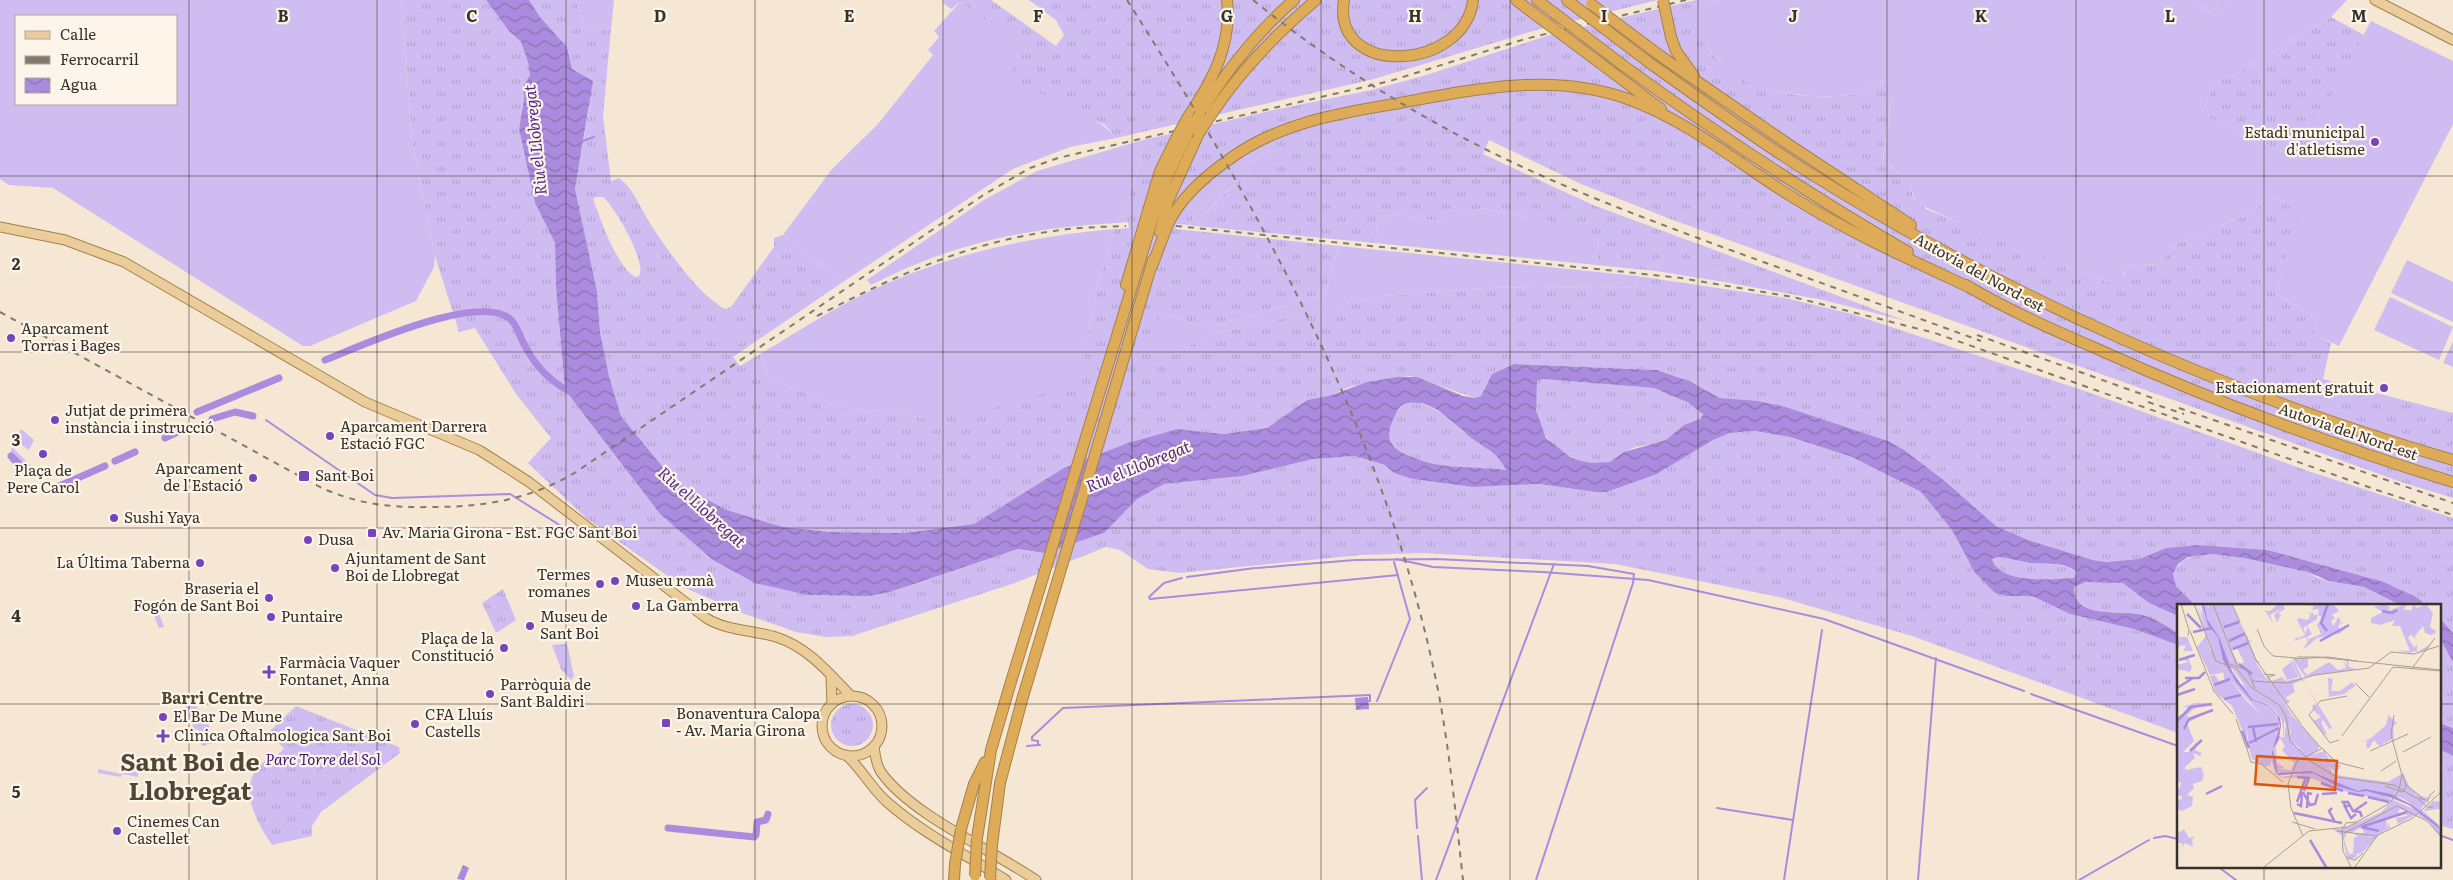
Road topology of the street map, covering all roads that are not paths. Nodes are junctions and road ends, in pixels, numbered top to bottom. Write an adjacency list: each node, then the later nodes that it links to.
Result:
1 (1227, 0): 15 (highway, bridge)
2 (1294, 0): 15 (highway, bridge)
3 (1316, 0): 17 (highway, bridge)
4 (1344, 0): 5 (highway)
5 (1474, 0)
6 (1516, 0): 14 (highway, bridge)
7 (1537, 0): 19 (highway, Autovia del Nord-est, bridge)
8 (1567, 0): 18 (highway, Autovia del Nord-est, bridge)
9 (1663, 0): 13 (highway, bridge)
10 (2375, 0): 12 (main road)
11 (1588, 2): 13 (highway, bridge)
12 (2453, 40)
13 (1702, 87): 18 (highway)
14 (1689, 129): 17 (highway); 19 (highway)
15 (1182, 135): 26 (highway)
16 (0, 227): 22 (main road)
17 (1152, 266): 29 (highway, bridge)
18 (1981, 270): 20 (highway, Autovia del Nord-est)
19 (1970, 288): 21 (highway, Autovia del Nord-est)
20 (2453, 460)
21 (2453, 482)
22 (831, 676): 23 (main road); 24 (main road)
23 (851, 696): 24 (main road); 25 (main road)
24 (832, 704): 27 (main road)
25 (874, 746): 27 (main road); 32 (main road)
26 (991, 750): 28 (highway, bridge); 30 (highway, bridge)
27 (846, 755): 31 (main road)
28 (975, 878)
29 (992, 879)
30 (954, 880)
31 (1006, 880)
32 (1036, 880)

